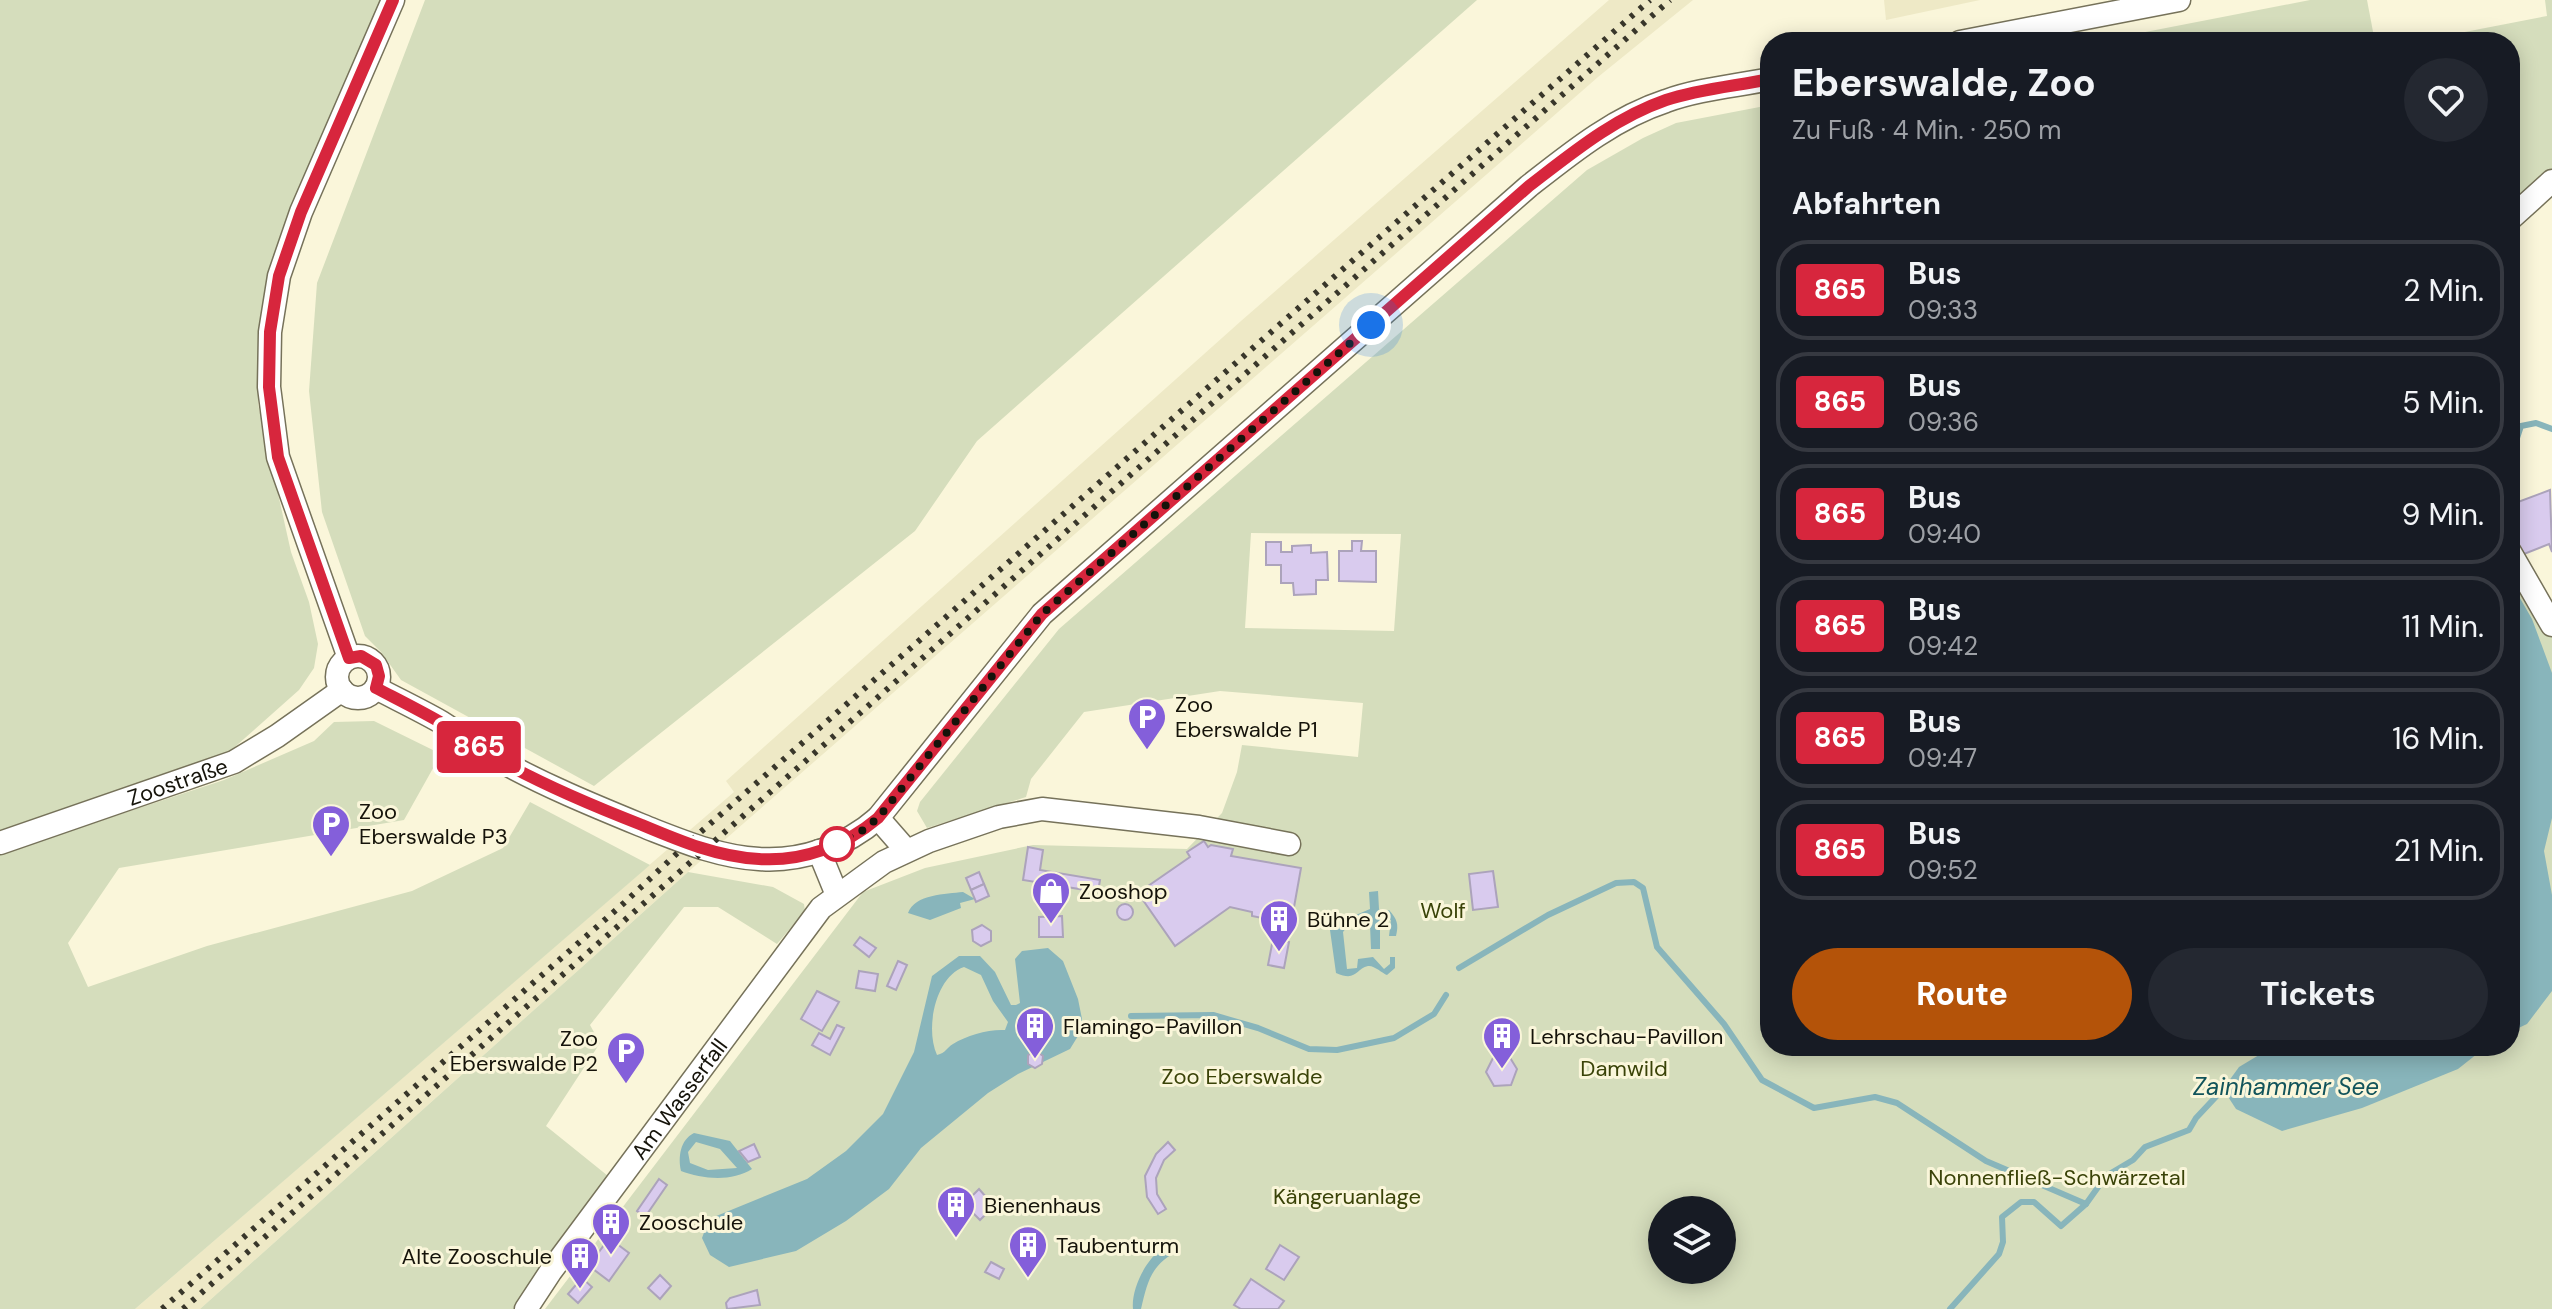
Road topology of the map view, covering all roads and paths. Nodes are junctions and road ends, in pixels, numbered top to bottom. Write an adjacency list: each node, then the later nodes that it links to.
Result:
1 (393, 0): 9 (street)
2 (2179, 0): 3 (street)
3 (2012, 32)
4 (1760, 81): 12 (street)
5 (2552, 181): 6 (street)
6 (2520, 210)
7 (2520, 570): 8 (street)
8 (2552, 625)
9 (349, 658): 10 (street); 11 (street)
10 (376, 688): 11 (street); 17 (street)
11 (342, 690): 14 (street, Zoostraße)
12 (878, 818): 13 (street); 16 (street)
13 (858, 834): 17 (street); 18 (street)
14 (0, 843)
15 (1289, 844): 16 (street, Am Wasserfall)
16 (906, 850): 18 (street, Am Wasserfall)
17 (819, 851): 19 (street)
18 (884, 862): 19 (street, Am Wasserfall)
19 (837, 895): 20 (street, Am Wasserfall)
20 (526, 1309)

